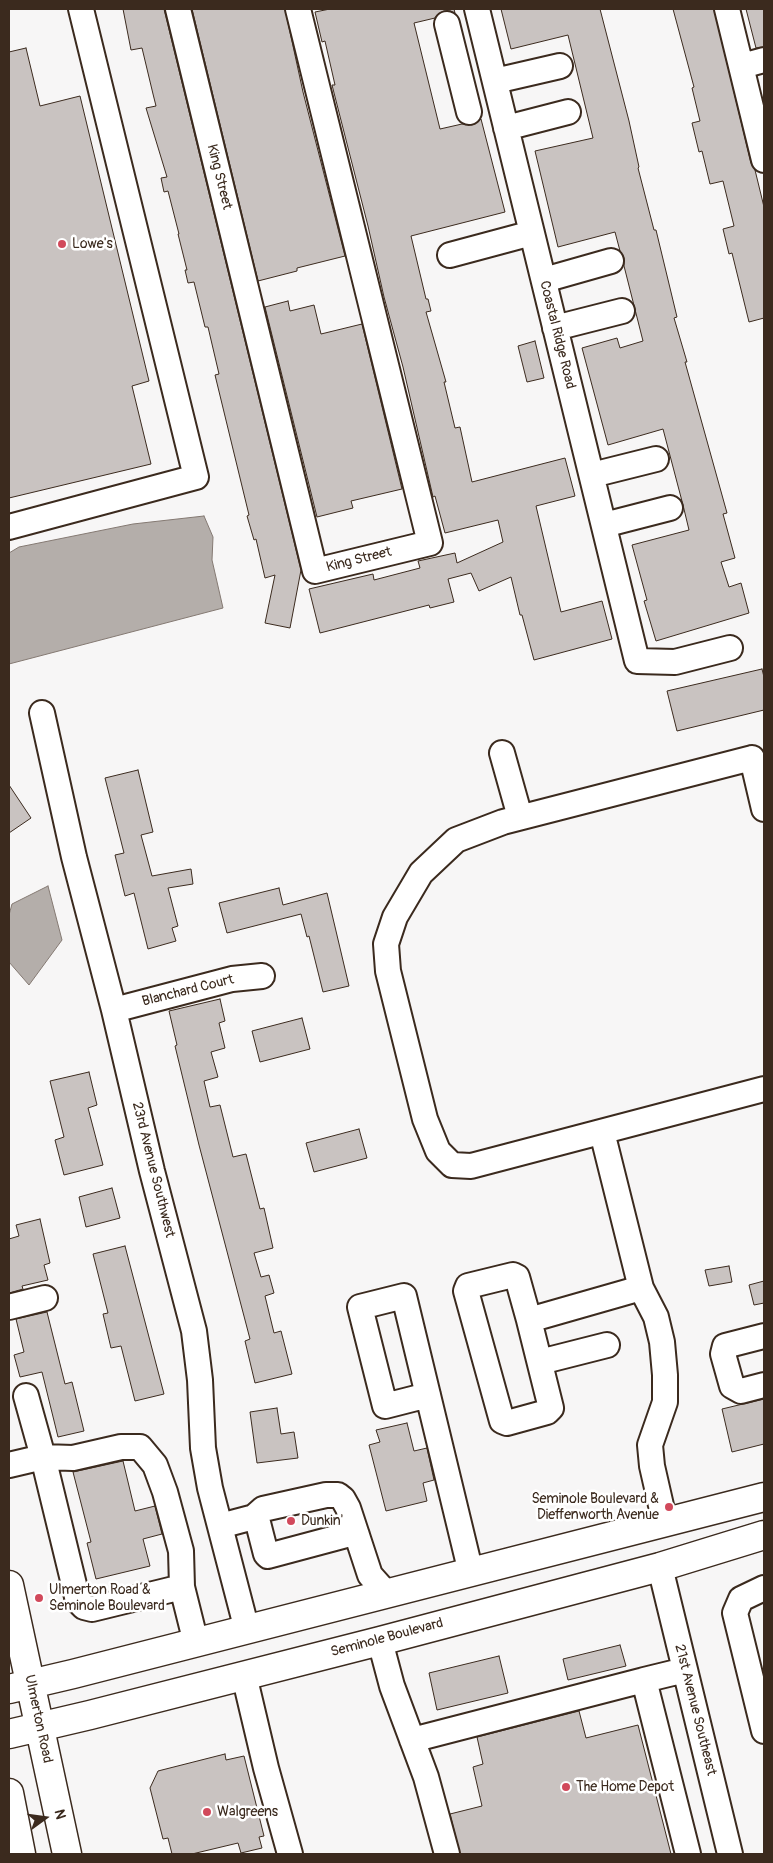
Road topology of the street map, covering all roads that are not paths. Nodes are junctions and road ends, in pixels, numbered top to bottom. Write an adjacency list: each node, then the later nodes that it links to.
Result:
1 (80, 9): 27 (street)
2 (178, 9): 3 (street, King Street)
3 (298, 9)
4 (477, 9): 7 (street, Coastal Ridge Road)
5 (727, 9): 11 (street)
6 (447, 24): 9 (street)
7 (488, 54): 9 (street); 12 (street, Coastal Ridge Road)
8 (764, 60): 11 (street)
9 (456, 63): 13 (street)
10 (560, 66): 12 (street)
11 (742, 66): 16 (street)
12 (494, 81): 15 (street, Coastal Ridge Road)
13 (468, 112)
14 (568, 112): 15 (street)
15 (506, 128): 17 (street, Coastal Ridge Road)
16 (764, 160)
17 (532, 234): 18 (street); 20 (street, Coastal Ridge Road)
18 (450, 255)
19 (611, 260): 20 (street)
20 (544, 280): 22 (street, Coastal Ridge Road)
21 (622, 310): 22 (street)
22 (555, 328): 24 (street, Coastal Ridge Road)
23 (656, 459): 24 (street)
24 (592, 475): 26 (street, Coastal Ridge Road)
25 (670, 508): 26 (street)
26 (604, 526): 28 (street, Coastal Ridge Road)
27 (9, 527)
28 (730, 648)
29 (42, 713): 34 (street, 23rd Avenue Southwest)
30 (502, 753): 32 (street)
31 (764, 809): 32 (street)
32 (520, 817): 36 (street)
33 (262, 976): 34 (street, Blanchard Court)
34 (114, 1010): 52 (street, 23rd Avenue Southwest)
35 (764, 1088): 36 (street)
36 (602, 1132): 37 (street)
37 (641, 1288): 40 (street); 51 (street)
38 (45, 1298): 39 (street)
39 (9, 1307)
40 (529, 1320): 43 (street); 43 (street)
41 (764, 1336): 44 (street)
42 (607, 1345): 43 (street)
43 (540, 1362)
44 (764, 1385)
45 (428, 1395): 56 (street)
46 (26, 1396): 47 (street)
47 (43, 1457): 48 (street); 58 (street); 58 (street)
48 (9, 1465)
49 (764, 1497): 51 (main road)
50 (254, 1517): 52 (street); 53 (street); 53 (street)
51 (665, 1523): 55 (main road); 56 (main road)
52 (220, 1526): 61 (street, 23rd Avenue Southwest)
53 (357, 1535): 60 (street)
54 (764, 1535): 55 (main road, Seminole Boulevard)
55 (660, 1566): 62 (main road, Seminole Boulevard); 64 (street, 21st Avenue Southeast)
56 (471, 1573): 60 (main road)
57 (9, 1585): 67 (main road, Ulmerton Road)
58 (182, 1587): 63 (street)
59 (764, 1588): 69 (street)
60 (387, 1594): 61 (main road)
61 (246, 1630): 63 (main road)
62 (380, 1641): 65 (main road, Seminole Boulevard); 71 (street)
63 (196, 1643): 67 (main road)
64 (685, 1670): 66 (street); 78 (street, 21st Avenue Southeast)
65 (244, 1675): 68 (main road, Seminole Boulevard); 75 (street)
66 (644, 1680): 71 (street); 77 (street)
67 (20, 1686): 68 (main road, Ulmerton Road)
68 (40, 1727): 70 (main road, Seminole Boulevard); 74 (main road, Ulmerton Road)
69 (764, 1730)
70 (9, 1734)
71 (412, 1740): 76 (street)
72 (9, 1793): 73 (main road)
73 (16, 1846)
74 (67, 1854)
75 (290, 1854)
76 (447, 1854)
77 (688, 1854)
78 (730, 1854)

